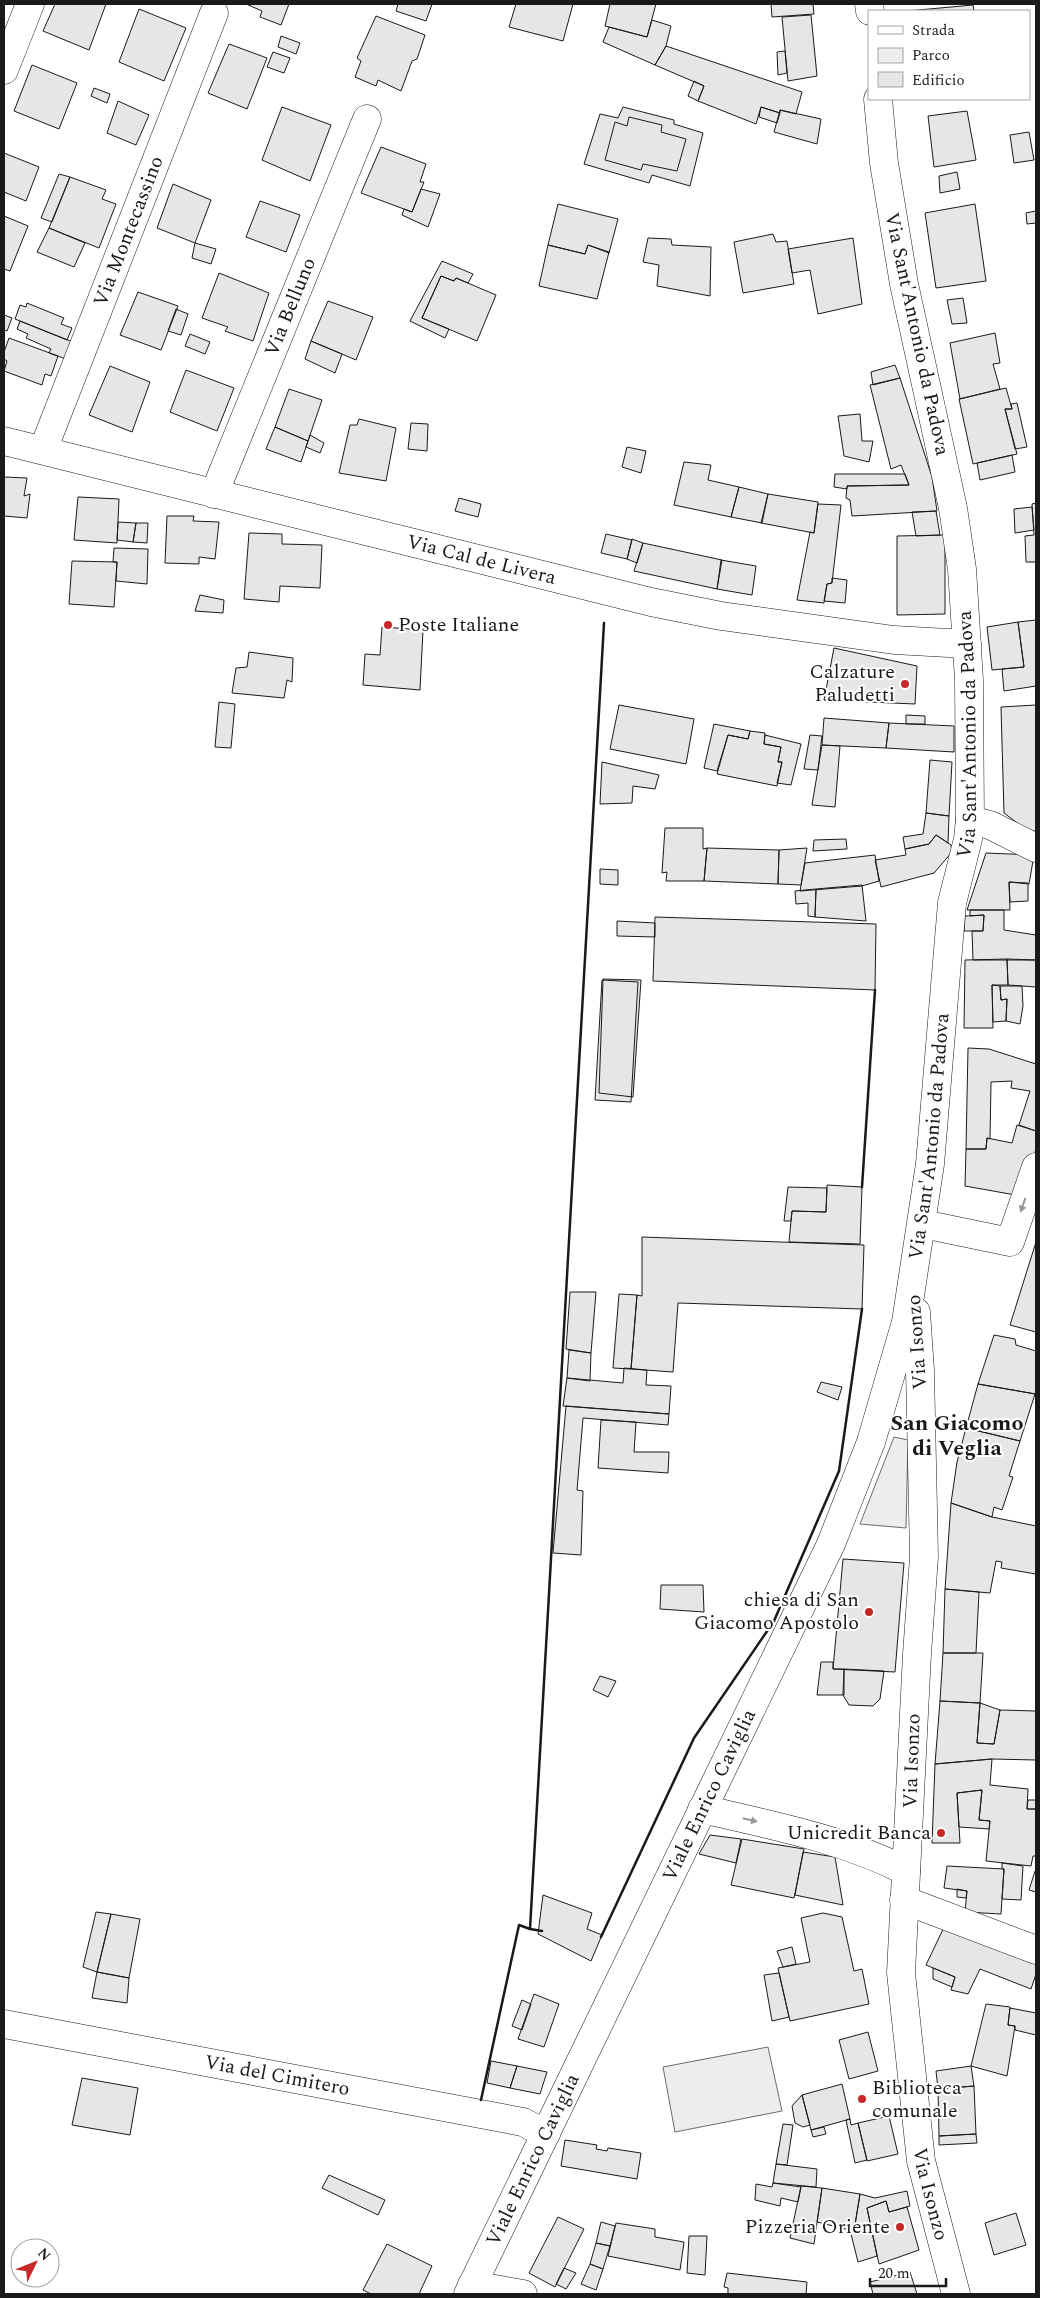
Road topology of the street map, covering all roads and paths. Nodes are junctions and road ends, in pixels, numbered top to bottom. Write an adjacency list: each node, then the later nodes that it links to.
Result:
1 (30, 4): 3 (main road)
2 (214, 13): 7 (main road, Via Montecassino)
3 (4, 70)
4 (878, 100): 9 (main road, Via Sant'Antonio da Padova)
5 (367, 119): 8 (main road, Via Belluno)
6 (4, 441): 7 (main road, Via Cal de Livera)
7 (43, 450): 8 (main road, Via Cal de Livera)
8 (214, 494): 9 (main road, Via Cal de Livera)
9 (967, 644): 10 (main road, Via Sant'Antonio da Padova)
10 (970, 820): 11 (main road); 13 (main road, Via Sant'Antonio da Padova)
11 (1036, 848)
12 (1036, 1167): 13 (main road, one-way to 13)
13 (922, 1224): 14 (main road, Via Sant'Antonio da Padova)
14 (913, 1284): 15 (main road, Viale Enrico Caviglia); 16 (main road, Via Isonzo)
15 (702, 1809): 16 (main road, one-way to 16); 20 (main road, Viale Enrico Caviglia)
16 (906, 1871): 17 (main road, Via Isonzo)
17 (904, 1900): 18 (main road); 23 (main road, Via Isonzo)
18 (1036, 1950)
19 (4, 2024): 20 (main road, Via del Cimitero)
20 (546, 2134): 21 (main road, Viale Enrico Caviglia)
21 (470, 2290): 22 (main road)
22 (523, 2294)
23 (956, 2294)

